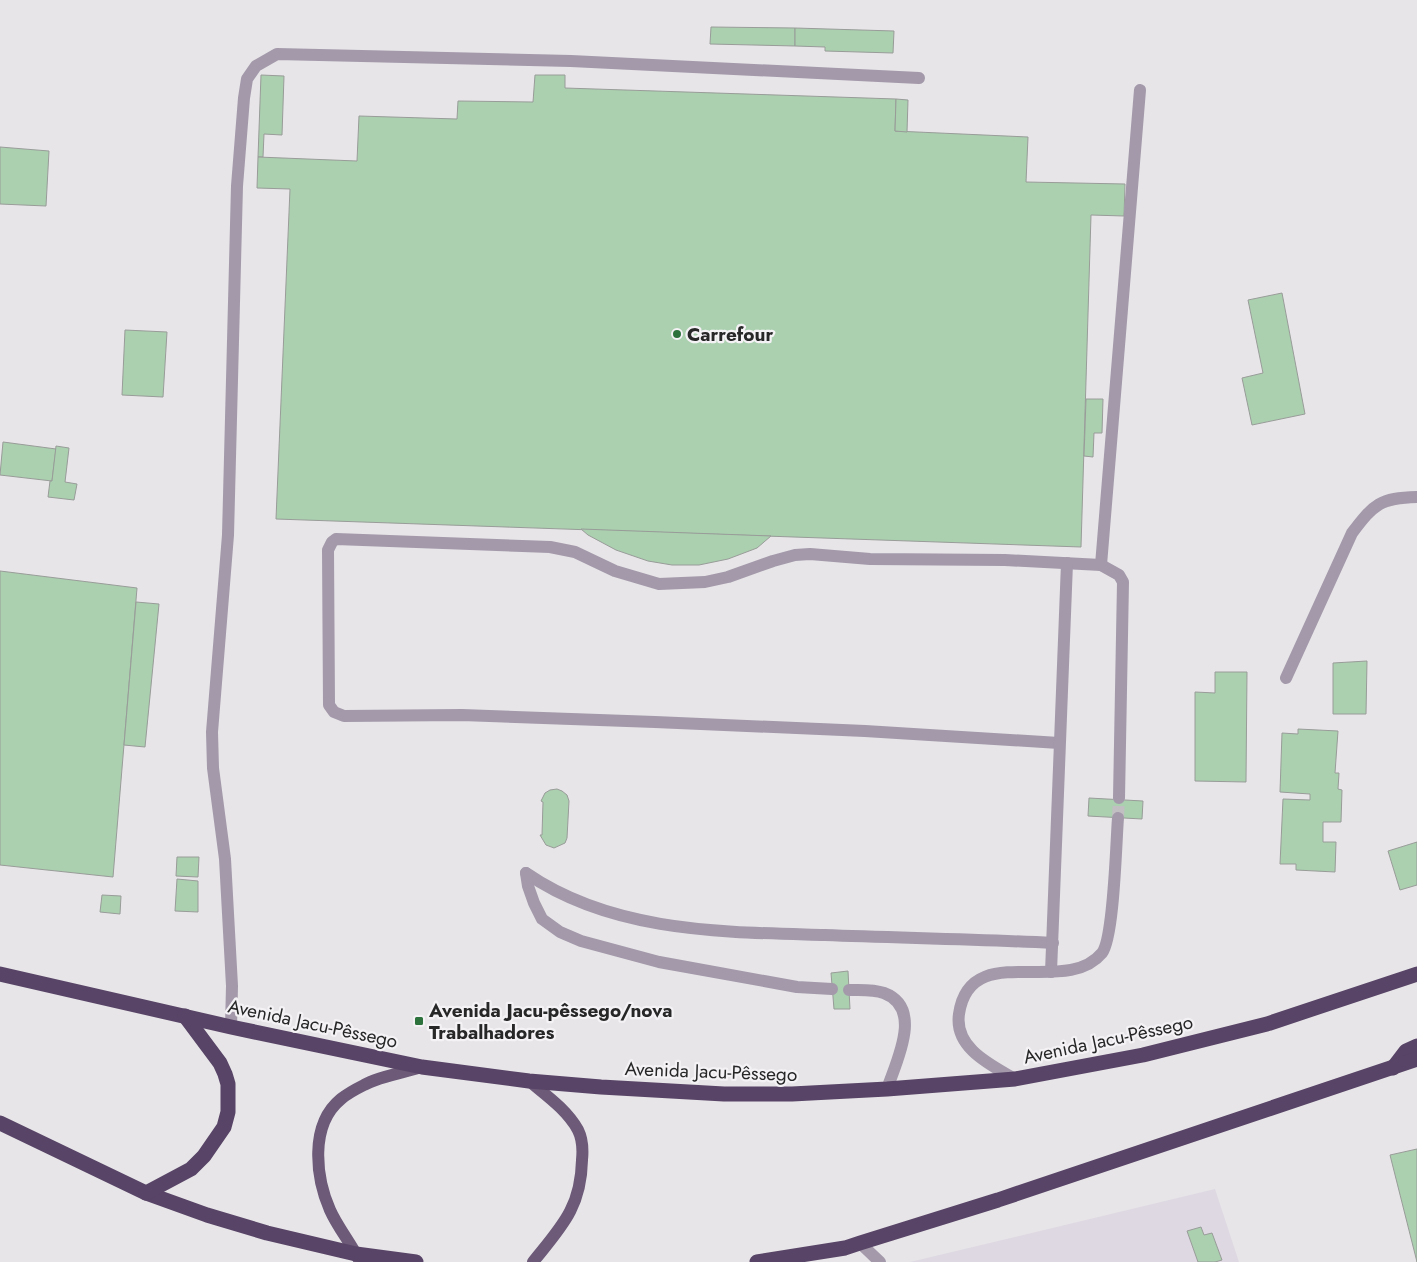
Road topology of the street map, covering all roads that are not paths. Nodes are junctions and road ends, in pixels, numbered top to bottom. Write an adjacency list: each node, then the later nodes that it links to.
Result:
1 (920, 78): 17 (lane)
2 (1140, 90): 5 (lane)
3 (1417, 497): 6 (lane)
4 (1067, 563): 5 (lane); 7 (lane); 7 (lane)
5 (1101, 565): 8 (lane)
6 (1286, 678)
7 (1059, 743): 10 (lane)
8 (1118, 798)
9 (1118, 818): 11 (lane)
10 (1053, 942): 11 (lane); 14 (lane)
11 (1051, 972): 22 (lane)
12 (0, 974): 16 (highway, Avenida Jacu-Pêssego)
13 (1417, 974): 22 (highway, Avenida Jacu-Pêssego)
14 (832, 989)
15 (849, 990): 24 (lane)
16 (185, 1016): 17 (highway, Avenida Jacu-Pêssego); 26 (highway)
17 (231, 1026): 20 (highway, Avenida Jacu-Pêssego)
18 (1417, 1046): 21 (highway)
19 (1417, 1059): 21 (highway)
20 (422, 1067): 23 (highway, Avenida Jacu-Pêssego); 28 (main road)
21 (1393, 1068): 27 (highway)
22 (1014, 1079): 24 (highway, Avenida Jacu-Pêssego)
23 (529, 1081): 24 (highway, Avenida Jacu-Pêssego); 30 (main road)
24 (887, 1090)
25 (0, 1123): 26 (highway)
26 (146, 1194): 28 (highway)
27 (860, 1243): 31 (highway); 32 (lane)
28 (358, 1258): 29 (highway)
29 (416, 1262)
30 (533, 1262)
31 (757, 1262)
32 (880, 1262)

